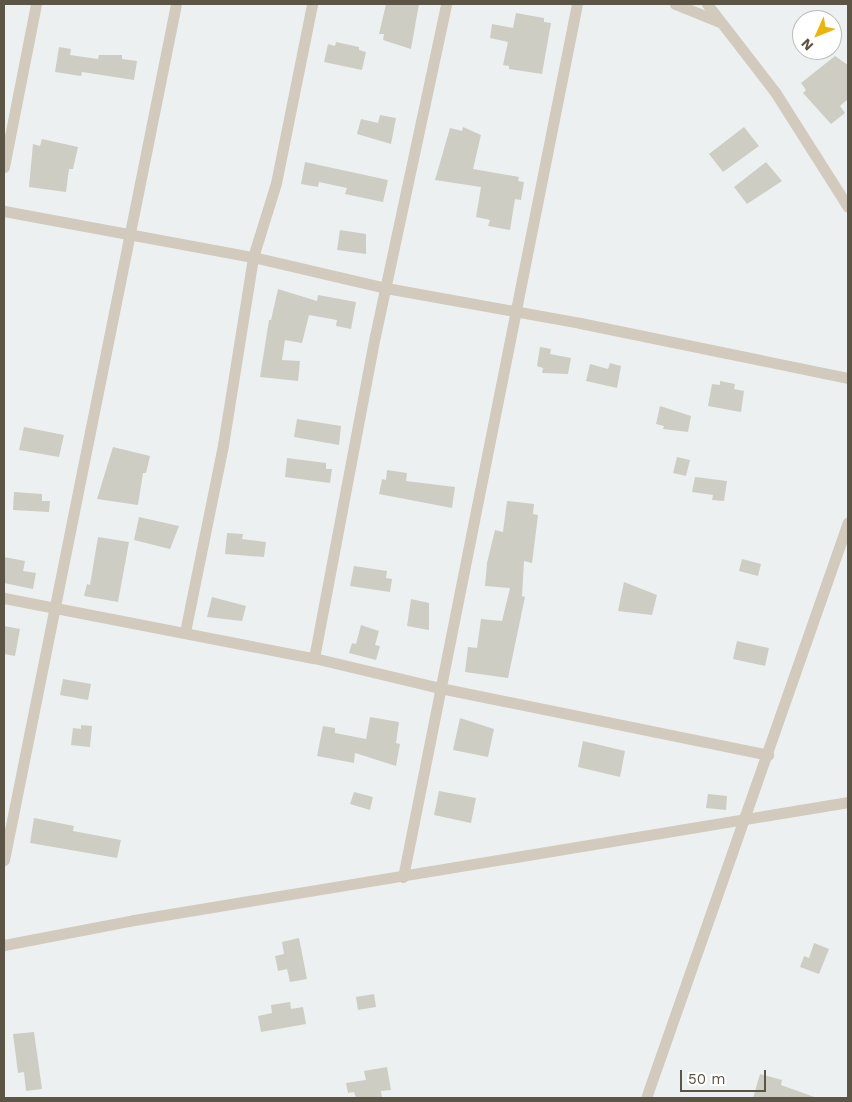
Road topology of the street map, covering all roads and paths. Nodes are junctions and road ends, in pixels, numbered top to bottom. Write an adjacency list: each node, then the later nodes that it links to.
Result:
1 (36, 4): 9 (street)
2 (176, 4): 12 (street)
3 (312, 4): 13 (street)
4 (446, 4): 14 (street)
5 (577, 4): 15 (street)
6 (675, 4): 8 (street)
7 (707, 4): 8 (street)
8 (722, 23): 10 (street)
9 (4, 167)
10 (848, 207)
11 (4, 211): 12 (street)
12 (130, 236): 13 (street); 19 (street)
13 (253, 257): 14 (street); 20 (street)
14 (386, 288): 15 (street); 21 (street)
15 (514, 313): 16 (street); 22 (street)
16 (848, 378)
17 (848, 522): 23 (street)
18 (4, 598): 19 (street)
19 (55, 607): 20 (street); 26 (street)
20 (185, 632): 21 (street)
21 (314, 658): 22 (street)
22 (440, 688): 23 (street); 27 (street)
23 (768, 755): 25 (street)
24 (848, 802): 25 (street)
25 (743, 820): 27 (street); 29 (street)
26 (4, 860)
27 (403, 877): 28 (street)
28 (4, 945)
29 (646, 1098)

